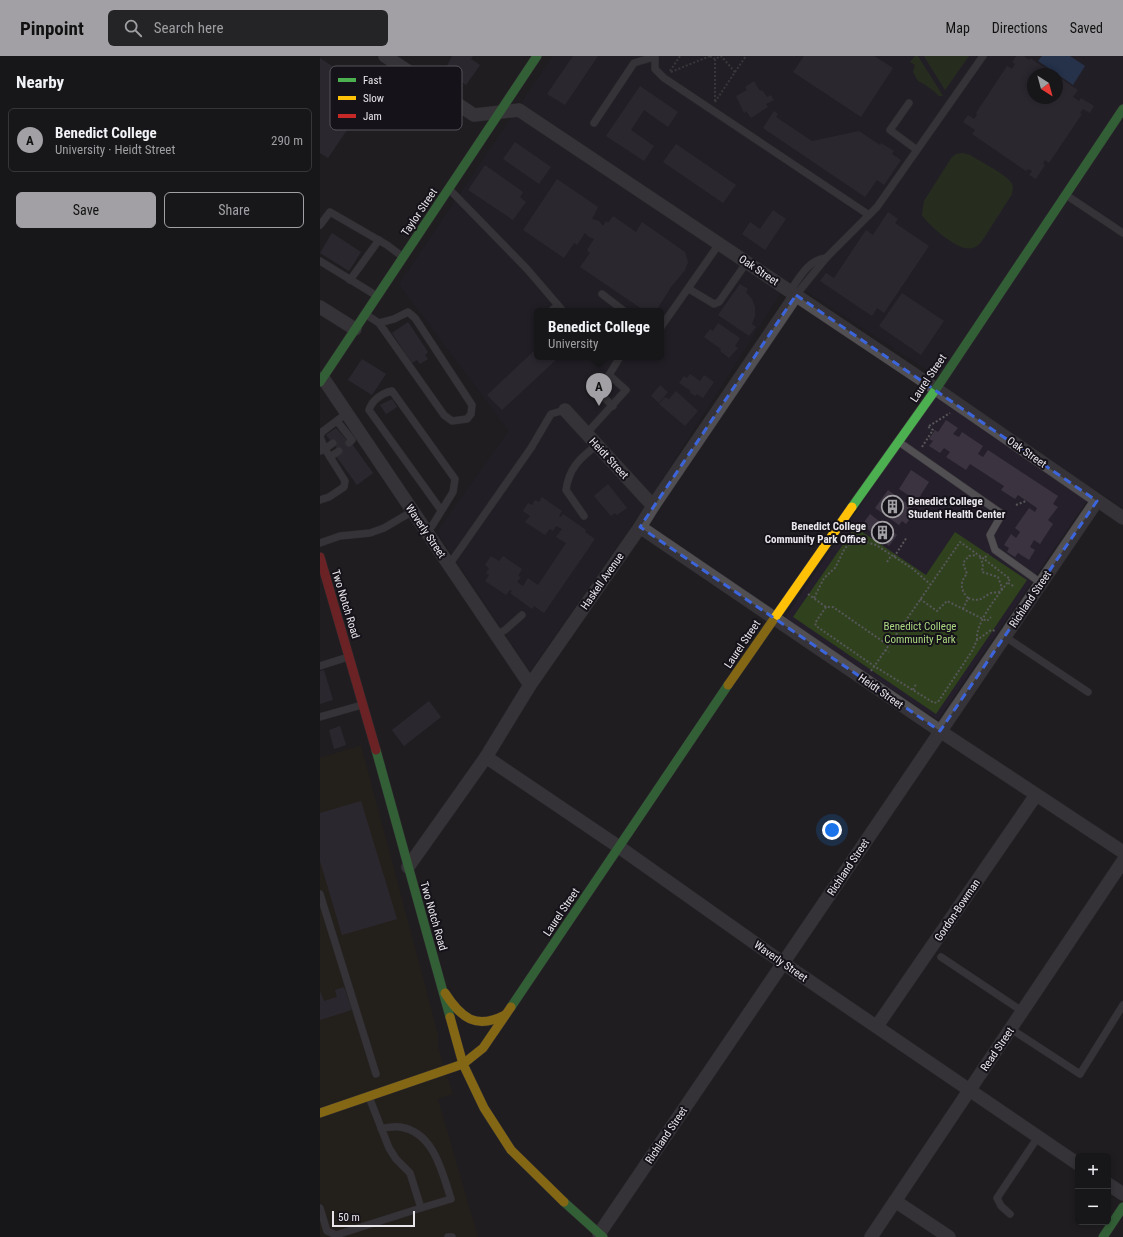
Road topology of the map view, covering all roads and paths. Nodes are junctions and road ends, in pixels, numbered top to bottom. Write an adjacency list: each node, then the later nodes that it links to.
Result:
1 (385, 56): 11 (street, Oak Street)
2 (526, 56): 9 (lane)
3 (680, 56): 4 (path)
4 (710, 56): 10 (path)
5 (721, 56): 10 (path); 12 (path)
6 (746, 56): 12 (path)
7 (983, 56): 18 (lane)
8 (655, 57): 17 (lane); 21 (lane)
9 (536, 58): 16 (street, Taylor Street)
10 (716, 59): 12 (path)
11 (400, 66)
12 (735, 72)
13 (908, 103): 18 (lane)
14 (462, 107): 16 (street, Oak Street)
15 (1123, 109): 20 (street, Laurel Street)
16 (500, 112): 19 (street, Taylor Street); 25 (street, Oak Street)
17 (594, 123)
18 (917, 150): 21 (lane)
19 (449, 189): 26 (street, Taylor Street); 35 (lane)
20 (1066, 194): 23 (lane); 44 (street, Laurel Street)
21 (869, 215): 31 (lane)
22 (320, 225): 24 (lane)
23 (1123, 233)
24 (379, 240): 26 (lane); 29 (lane)
25 (719, 244): 28 (street, Oak Street); 30 (lane)
26 (403, 257): 33 (street, Taylor Street)
27 (320, 261): 29 (lane)
28 (747, 262): 30 (lane); 31 (street, Oak Street)
29 (350, 280): 33 (lane)
30 (689, 289): 39 (lane)
31 (793, 293): 44 (street, Oak Street); 65 (street, Haskell Avenue)
32 (602, 294): 36 (lane)
33 (377, 296): 37 (street, Taylor Street)
34 (320, 307): 40 (street)
35 (560, 308)
36 (620, 308)
37 (365, 314): 38 (lane); 40 (street, Taylor Street)
38 (379, 322): 38 (lane)
39 (664, 323)
40 (355, 329): 43 (street, Taylor Street)
41 (618, 360): 42 (lane)
42 (609, 375): 45 (lane); 45 (lane)
43 (321, 380): 48 (street, Waverly Street)
44 (936, 389): 54 (street, Laurel Street); 63 (street, Oak Street)
45 (613, 406): 51 (lane)
46 (565, 410): 51 (street, Heidt Street); 80 (lane)
47 (950, 413): 50 (path)
48 (342, 417): 52 (lane); 53 (street, Waverly Street); 53 (lane)
49 (921, 422): 50 (path)
50 (927, 426): 58 (path)
51 (586, 434): 56 (street, Heidt Street)
52 (320, 437): 57 (lane)
53 (354, 439): 67 (street, Waverly Street)
54 (898, 442): 81 (lane); 93 (street, Laurel Street)
55 (333, 443): 57 (lane)
56 (597, 445): 65 (street, Heidt Street); 68 (lane)
57 (322, 450): 60 (lane)
58 (920, 450)
59 (339, 451): 60 (lane)
60 (330, 457): 61 (lane)
61 (320, 500)
62 (1026, 501): 64 (path)
63 (1096, 501): 69 (street, Oak Street); 81 (street, Richland Street)
64 (1016, 505)
65 (653, 506): 70 (street, Haskell Avenue)
66 (441, 510): 66 (lane); 71 (lane)
67 (413, 511): 71 (street, Waverly Street); 73 (lane)
68 (584, 516)
69 (1123, 518)
70 (640, 527): 93 (street, Heidt Street); 106 (street, Haskell Avenue)
71 (426, 530): 80 (street, Waverly Street)
72 (907, 537): 77 (path)
73 (320, 543)
74 (991, 550): 78 (path)
75 (978, 556): 78 (path); 83 (path); 85 (path); 88 (path)
76 (320, 557): 102 (street, Two Notch Road)
77 (892, 557): 79 (path); 83 (path); 87 (path)
78 (984, 559): 82 (path)
79 (887, 562)
80 (449, 565): 97 (street, Waverly Street)
81 (1041, 582): 96 (street, Richland Street)
82 (1008, 583): 84 (path); 85 (path)
83 (930, 584): 89 (path)
84 (1015, 587)
85 (1002, 590): 88 (path); 95 (path)
86 (807, 592): 87 (path)
87 (814, 598): 90 (path)
88 (968, 598): 91 (path)
89 (920, 599): 91 (path); 99 (path)
90 (826, 607): 99 (path); 104 (path)
91 (962, 608): 95 (path)
92 (522, 615): 97 (lane)
93 (774, 617): 112 (street, Heidt Street); 115 (street, Laurel Street)
94 (991, 617): 95 (path)
95 (983, 619): 98 (path)
96 (1000, 633): 98 (path); 109 (lane); 112 (street, Richland Street)
97 (496, 635): 106 (street, Waverly Street)
98 (977, 640): 108 (path)
99 (888, 645): 100 (path)
100 (885, 650): 101 (path); 104 (path)
101 (890, 652)
102 (350, 656): 103 (lane); 110 (street, Two Notch Road)
103 (320, 666)
104 (874, 666): 105 (path); 108 (path)
105 (870, 672)
106 (530, 684): 113 (street, Haskell Avenue)
107 (916, 684): 108 (path)
108 (912, 690)
109 (1088, 692)
110 (364, 705): 111 (lane); 118 (street, Two Notch Road)
111 (320, 717)
112 (940, 731): 114 (street, Heidt Street); 121 (street, Richland Street)
113 (486, 757): 115 (street, Waverly Street); 118 (street, Haskell Avenue)
114 (1036, 795): 116 (street, Heidt Street); 126 (street, Gordon-Bowman)
115 (620, 847): 121 (street, Waverly Street); 125 (street, Laurel Street)
116 (1123, 852)
117 (1123, 861): 124 (street, Read Street)
118 (408, 867): 122 (street, Two Notch Road)
119 (320, 894): 129 (lane)
120 (941, 957): 124 (lane)
121 (783, 962): 126 (street, Waverly Street); 143 (street, Richland Street)
122 (441, 986): 125 (street); 128 (street, Two Notch Road)
123 (1123, 1004): 127 (lane)
124 (1022, 1011): 127 (street, Read Street)
125 (505, 1015): 128 (street, Laurel Street)
126 (877, 1026): 130 (street, Waverly Street)
127 (1010, 1029): 130 (street, Read Street)
128 (463, 1064): 131 (street, Laurel Street); 143 (street, Two Notch Road)
129 (376, 1074)
130 (969, 1090): 134 (street, Waverly Street); 138 (street, Read Street)
131 (369, 1096): 132 (street, Laurel Street); 133 (lane)
132 (320, 1113)
133 (381, 1128): 141 (lane); 141 (lane)
134 (1038, 1137): 135 (street, Waverly Street); 142 (lane)
135 (1075, 1162)
136 (1111, 1186): 137 (street)
137 (1123, 1194)
138 (895, 1201): 147 (street, Read Street); 148 (street)
139 (1123, 1207): 149 (street)
140 (320, 1208): 144 (lane)
141 (421, 1208): 144 (lane)
142 (1010, 1214)
143 (601, 1235)
144 (336, 1236)
145 (448, 1237): 146 (lane)
146 (452, 1237)
147 (871, 1237)
148 (949, 1237)
149 (1103, 1237)

